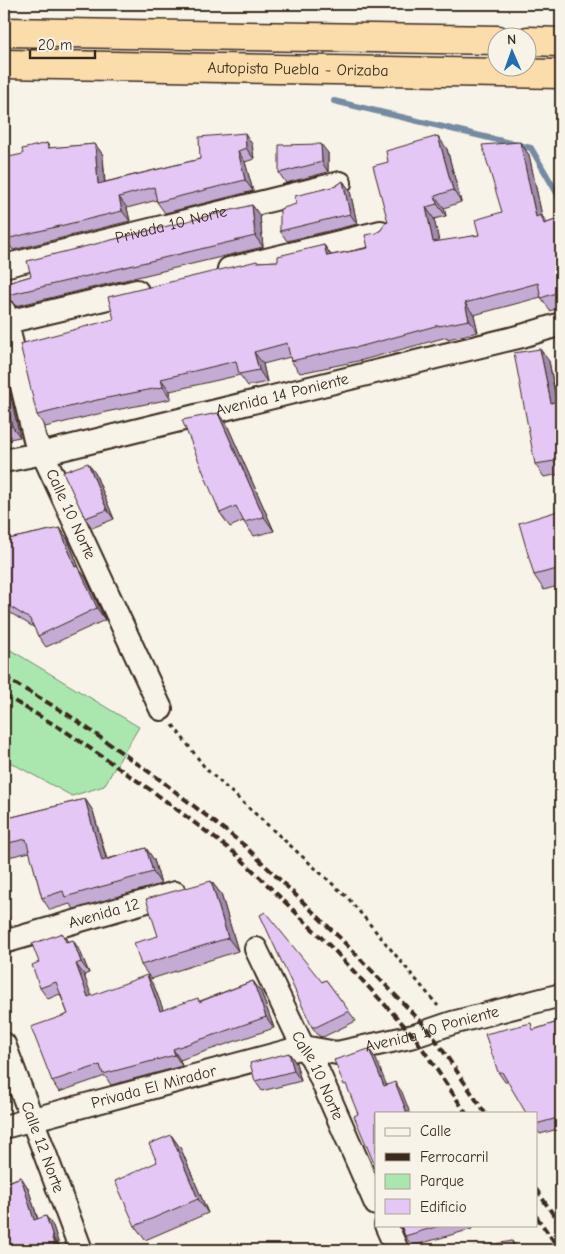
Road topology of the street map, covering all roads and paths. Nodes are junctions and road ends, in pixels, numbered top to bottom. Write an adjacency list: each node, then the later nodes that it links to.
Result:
1 (4, 32): 2 (highway, Autopista Puebla - Orizaba)
2 (488, 40)
3 (538, 41): 4 (highway)
4 (561, 42)
5 (4, 64): 6 (highway, Autopista Puebla - Orizaba)
6 (561, 74)
7 (340, 184): 9 (street, Privada 10 Norte)
8 (381, 232): 10 (street)
9 (4, 266)
10 (208, 274)
11 (160, 286): 12 (street)
12 (5, 317): 14 (street, Calle 10 Norte)
13 (561, 324): 14 (street, Avenida 14 Poniente)
14 (43, 454): 15 (street, Avenida 14 Poniente); 16 (street, Calle 10 Norte)
15 (4, 461)
16 (161, 709): 21 (path)
17 (193, 888): 18 (street, Avenida 12)
18 (4, 942)
19 (256, 949): 23 (street, Calle 10 Norte)
20 (561, 994): 21 (street, Avenida 10 Poniente)
21 (452, 1023): 23 (street, Avenida 10 Poniente)
22 (4, 1044): 24 (street, Calle 12 Norte)
23 (303, 1047): 24 (street, Privada El Mirador); 26 (street, Calle 10 Norte)
24 (33, 1120): 25 (street, Privada El Mirador); 28 (street, Calle 12 Norte)
25 (4, 1127)
26 (375, 1202)
27 (386, 1226): 29 (street)
28 (81, 1250)
29 (397, 1250)

